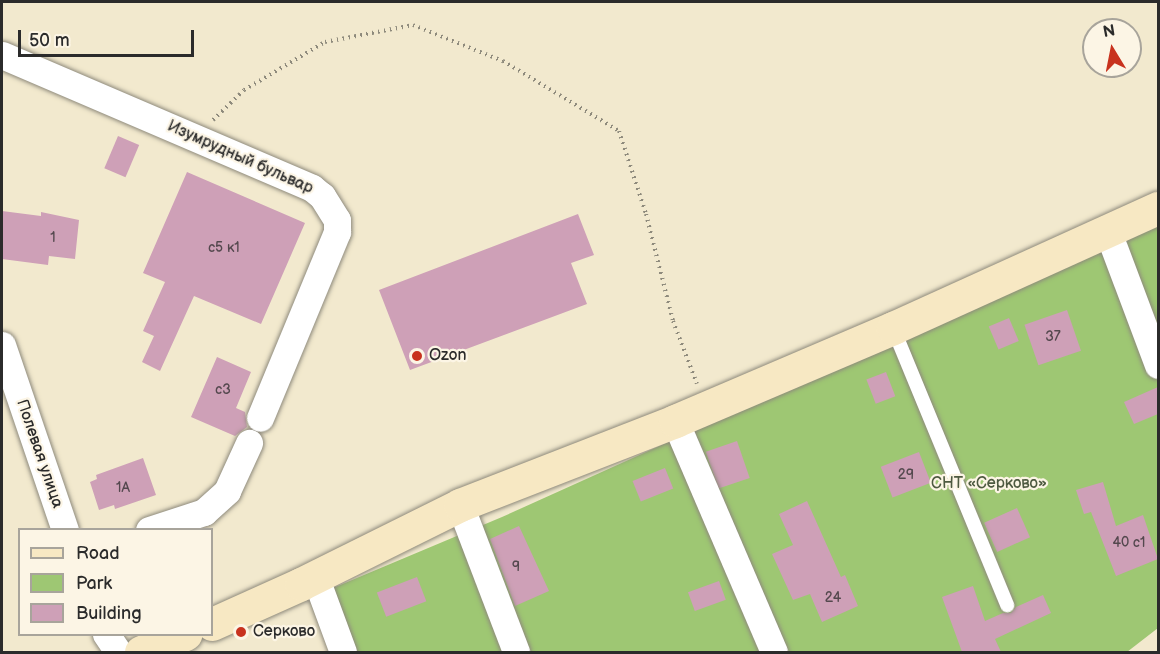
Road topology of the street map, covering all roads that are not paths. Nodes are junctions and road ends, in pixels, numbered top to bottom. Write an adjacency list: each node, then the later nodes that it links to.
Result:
1 (2, 55): 10 (street, Изумрудный бульвар)
2 (1158, 208): 3 (main road)
3 (1108, 232): 4 (main road); 6 (street)
4 (893, 328): 7 (main road); 12 (lane)
5 (2, 345): 9 (street, Полевая улица)
6 (1158, 365)
7 (675, 421): 8 (main road); 20 (street)
8 (460, 505): 11 (main road); 19 (street)
9 (64, 528)
10 (155, 528)
11 (315, 576): 13 (main road); 18 (street)
12 (1006, 605)
13 (213, 624)
14 (107, 636): 16 (street)
15 (180, 636): 17 (main road)
16 (118, 652)
17 (141, 652)
18 (343, 652)
19 (516, 652)
20 (774, 652)

